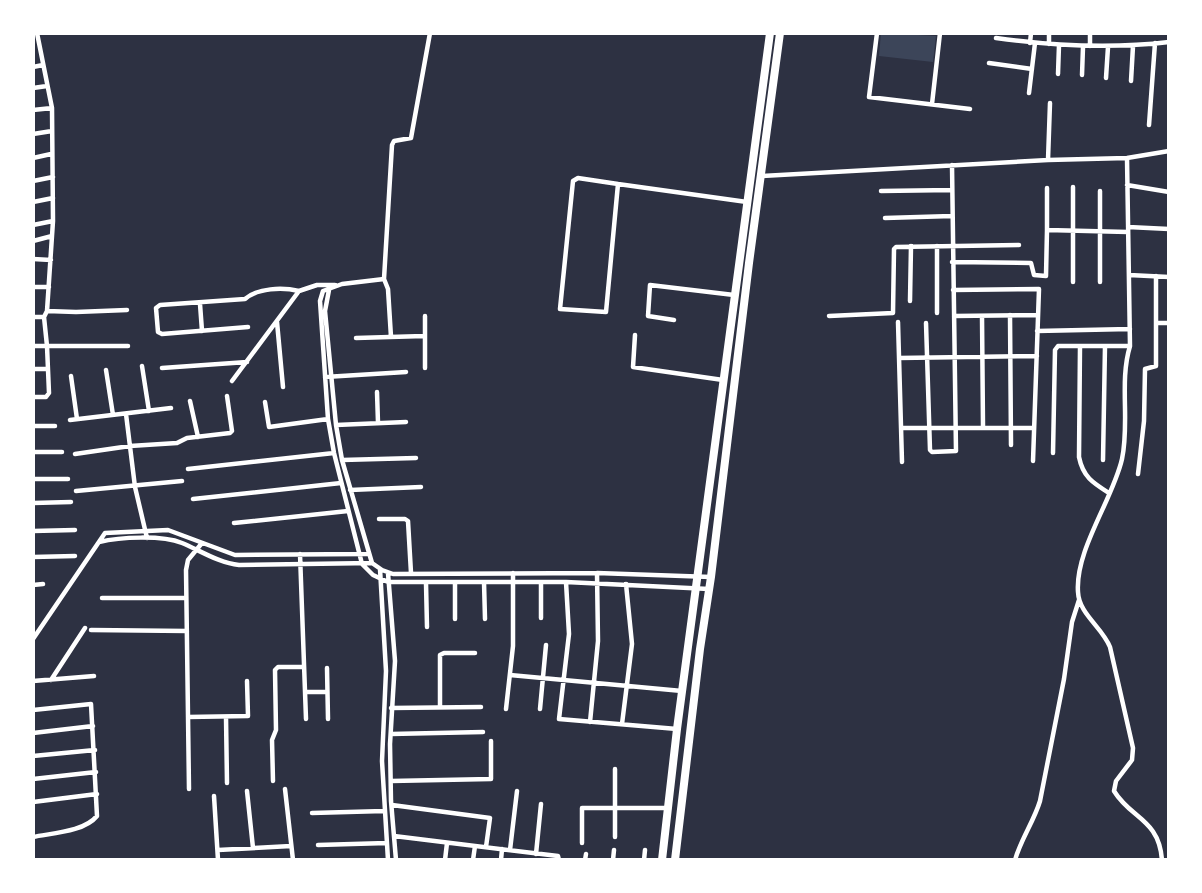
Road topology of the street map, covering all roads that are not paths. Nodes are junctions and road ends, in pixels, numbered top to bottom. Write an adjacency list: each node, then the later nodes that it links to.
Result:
1 (430, 33): 80 (street)
2 (770, 33): 44 (highway)
3 (780, 33): 45 (highway)
4 (877, 33): 31 (street)
5 (940, 33): 31 (street)
6 (1031, 33): 12 (street)
7 (1049, 33): 14 (street)
8 (1090, 33): 17 (street)
9 (36, 36): 20 (street)
10 (996, 38): 12 (street)
11 (1169, 42): 13 (street)
12 (1032, 43): 14 (street); 22 (street)
13 (1155, 43): 16 (street); 35 (street)
14 (1049, 44): 15 (street)
15 (1059, 45): 17 (street); 23 (street)
16 (1133, 46): 18 (street); 26 (street)
17 (1086, 47): 18 (street); 24 (street)
18 (1108, 47): 25 (street)
19 (989, 63): 22 (street)
20 (43, 65): 21 (street); 27 (street)
21 (33, 67)
22 (1032, 69): 29 (street)
23 (1058, 74)
24 (1082, 75)
25 (1106, 78)
26 (1131, 81)
27 (47, 86): 28 (street); 32 (street)
28 (33, 88)
29 (1029, 93)
30 (1050, 103): 42 (street)
31 (932, 104): 33 (street)
32 (52, 108): 34 (street); 36 (street)
33 (970, 109)
34 (33, 110)
35 (1150, 125)
36 (52, 131): 37 (street); 39 (street)
37 (33, 134)
38 (1169, 151): 41 (street)
39 (51, 155): 40 (street); 46 (street)
40 (33, 158)
41 (1127, 158): 42 (street); 49 (street)
42 (1048, 160): 43 (street)
43 (952, 165): 45 (street); 52 (street)
44 (752, 176): 45 (street); 58 (highway)
45 (762, 176): 219 (highway)
46 (53, 177): 47 (street); 56 (street)
47 (33, 181)
48 (618, 184): 48 (street); 58 (street)
49 (1128, 185): 55 (street); 63 (street)
50 (1073, 187): 66 (street)
51 (1047, 188): 65 (street)
52 (952, 190): 53 (street); 59 (street)
53 (881, 191)
54 (1100, 191): 67 (street)
55 (1169, 192)
56 (53, 198): 57 (street); 61 (street)
57 (33, 202)
58 (748, 202): 89 (highway)
59 (952, 216): 60 (street); 73 (street)
60 (885, 218)
61 (53, 221): 62 (street); 68 (street)
62 (33, 226)
63 (1128, 229): 64 (street); 67 (street); 77 (street)
64 (1169, 229)
65 (1047, 230): 66 (street); 76 (street)
66 (1073, 230): 67 (street); 81 (street)
67 (1100, 231): 82 (street)
68 (52, 236): 69 (street); 75 (street)
69 (33, 240)
70 (1019, 245): 73 (street)
71 (911, 246): 72 (street); 90 (street); 98 (street)
72 (937, 246): 73 (street); 94 (street)
73 (952, 246): 76 (street)
74 (33, 259): 75 (street)
75 (51, 260): 85 (street)
76 (952, 262): 87 (street)
77 (1129, 275): 78 (street); 110 (street)
78 (1156, 276): 79 (street); 107 (street)
79 (1169, 277)
80 (384, 279): 83 (street); 115 (street)
81 (1073, 282)
82 (1100, 282)
83 (336, 285): 86 (street); 88 (street)
84 (33, 287): 85 (street)
85 (49, 287): 93 (street)
86 (329, 289): 138 (street); 139 (street)
87 (953, 290): 96 (street); 99 (street)
88 (299, 291): 91 (street); 104 (street)
89 (735, 295): 103 (street); 140 (highway)
90 (910, 301)
91 (200, 304): 111 (street); 111 (street)
92 (127, 310): 93 (street)
93 (47, 311): 102 (street)
94 (937, 313)
95 (1010, 315): 96 (street); 100 (street); 123 (street)
96 (1038, 315): 112 (street)
97 (425, 316): 114 (street)
98 (829, 316)
99 (954, 316): 100 (street); 125 (street)
100 (982, 316): 126 (street)
101 (33, 317): 102 (street)
102 (44, 317): 118 (street)
103 (674, 320)
104 (277, 322): 129 (street); 142 (street)
105 (898, 322): 127 (street)
106 (926, 323): 128 (street)
107 (1156, 323): 108 (street); 180 (street)
108 (1169, 323)
109 (248, 327): 111 (street)
110 (1130, 329): 112 (street); 122 (street)
111 (202, 331)
112 (1037, 331): 124 (street)
113 (635, 335): 140 (street)
114 (424, 336): 115 (street); 132 (street)
115 (391, 337): 116 (street)
116 (356, 338)
117 (33, 346): 118 (street)
118 (47, 346): 119 (street); 134 (street)
119 (128, 346)
120 (1080, 346): 121 (street); 172 (street); 189 (street)
121 (1105, 346): 122 (street); 176 (street)
122 (1130, 346): 189 (street)
123 (1011, 356): 124 (street); 126 (street); 164 (street)
124 (1037, 356): 165 (street)
125 (955, 357): 126 (street); 128 (street); 160 (street)
126 (983, 357): 161 (street)
127 (900, 358): 128 (street); 162 (street)
128 (927, 358): 163 (street)
129 (247, 362): 131 (street); 141 (street)
130 (142, 366): 149 (street)
131 (162, 368)
132 (425, 368)
133 (33, 369): 134 (street)
134 (48, 369): 145 (street)
135 (106, 370): 151 (street)
136 (406, 372): 138 (street)
137 (71, 376): 152 (street)
138 (332, 376): 139 (street); 157 (street)
139 (324, 377): 153 (street)
140 (724, 380): 218 (highway)
141 (232, 381)
142 (283, 387)
143 (377, 392): 156 (street)
144 (228, 396): 166 (street)
145 (33, 397)
146 (190, 401): 166 (street)
147 (265, 402): 153 (street)
148 (172, 408): 149 (street)
149 (149, 411): 150 (street)
150 (126, 414): 151 (street); 168 (street)
151 (113, 415): 152 (street)
152 (77, 419): 154 (street)
153 (328, 419): 171 (street)
154 (70, 420)
155 (405, 422): 156 (street)
156 (378, 423): 157 (street)
157 (336, 425): 175 (street)
158 (33, 426): 159 (street)
159 (55, 426)
160 (956, 427): 161 (street); 163 (street); 163 (street)
161 (983, 427): 164 (street)
162 (901, 428): 163 (street); 178 (street)
163 (929, 428)
164 (1012, 428): 165 (street); 167 (street)
165 (1034, 428): 177 (street)
166 (198, 437): 168 (street)
167 (1011, 445)
168 (130, 446): 173 (street); 185 (street)
169 (33, 452): 170 (street)
170 (62, 452)
171 (334, 453): 179 (street); 184 (street)
172 (1053, 453)
173 (75, 454)
174 (416, 458): 175 (street)
175 (342, 460): 187 (street)
176 (1103, 460)
177 (1033, 461)
178 (902, 462)
179 (188, 469)
180 (1138, 474)
181 (68, 478): 182 (street)
182 (33, 479)
183 (183, 481): 185 (street)
184 (341, 483): 190 (street); 193 (street)
185 (135, 487): 188 (street); 197 (street)
186 (421, 487): 187 (street)
187 (351, 490): 204 (street)
188 (76, 491)
189 (1109, 493): 236 (street)
190 (193, 499)
191 (71, 502): 192 (street)
192 (33, 503)
193 (348, 511): 195 (street); 203 (street)
194 (379, 519): 215 (street)
195 (234, 523)
196 (75, 530): 198 (street)
197 (145, 530): 199 (street); 200 (street); 201 (street)
198 (33, 531)
199 (147, 538): 200 (street); 202 (street)
200 (99, 542): 244 (street)
201 (202, 543): 202 (street); 205 (street)
202 (196, 550): 212 (street); 234 (street)
203 (358, 554): 204 (street); 206 (street); 211 (street)
204 (367, 554): 209 (street)
205 (262, 555): 206 (street); 212 (street)
206 (300, 555): 210 (street)
207 (75, 556): 208 (street)
208 (33, 557)
209 (372, 563): 211 (street); 213 (street)
210 (301, 564): 211 (street); 212 (street); 247 (street)
211 (362, 564): 220 (street)
212 (262, 565)
213 (380, 569): 214 (street); 220 (street)
214 (388, 573): 215 (street); 221 (street)
215 (411, 573): 216 (street)
216 (513, 573): 217 (street); 224 (street)
217 (597, 573): 218 (street); 228 (street)
218 (697, 576): 219 (street); 232 (highway)
219 (711, 577): 233 (highway)
220 (381, 579): 221 (street); 263 (street)
221 (388, 582): 227 (street); 264 (street)
222 (455, 582): 223 (street); 227 (street); 238 (street)
223 (484, 582): 224 (street); 239 (street)
224 (513, 582): 225 (street); 249 (street)
225 (541, 582): 226 (street); 237 (street)
226 (566, 582): 228 (street); 252 (street)
227 (426, 583): 240 (street)
228 (597, 583): 230 (street); 256 (street)
229 (43, 584): 231 (street)
230 (626, 584): 232 (street); 257 (street)
231 (33, 585)
232 (696, 588): 233 (street); 258 (highway)
233 (709, 589): 332 (highway)
234 (186, 597): 235 (street); 243 (street)
235 (102, 598)
236 (1079, 600): 333 (street); 334 (street)
237 (541, 618)
238 (455, 619)
239 (485, 619)
240 (427, 626)
241 (85, 628): 253 (street)
242 (91, 630): 243 (street)
243 (187, 631): 268 (street)
244 (33, 639)
245 (546, 645): 251 (street)
246 (475, 653): 261 (street)
247 (304, 667): 259 (street); 287 (street)
248 (327, 668): 260 (street)
249 (510, 675): 251 (street); 265 (street)
250 (94, 676): 253 (street)
251 (543, 677): 252 (street); 266 (street)
252 (563, 679): 256 (street); 272 (street)
253 (51, 680): 254 (street)
254 (33, 681)
255 (247, 681): 269 (street)
256 (595, 682): 257 (street); 272 (street)
257 (628, 685): 258 (street); 273 (street)
258 (682, 691): 275 (highway)
259 (305, 692): 260 (street); 270 (street)
260 (327, 692): 271 (street)
261 (440, 707): 262 (street); 264 (street)
262 (481, 707)
263 (385, 708): 264 (street); 282 (street)
264 (393, 708): 278 (street)
265 (506, 709)
266 (540, 709)
267 (33, 710): 274 (street)
268 (188, 717): 269 (street); 290 (street)
269 (226, 717): 289 (street)
270 (306, 719)
271 (328, 719)
272 (590, 722): 273 (street)
273 (622, 724): 275 (street)
274 (93, 726): 277 (street); 280 (street)
275 (677, 729): 300 (highway)
276 (483, 732): 278 (street)
277 (33, 733)
278 (391, 734): 283 (street)
279 (491, 741): 288 (street)
280 (95, 750): 281 (street); 285 (street)
281 (33, 756)
282 (382, 761): 283 (street); 301 (street)
283 (391, 761): 288 (street)
284 (615, 769): 299 (street)
285 (96, 772): 286 (street); 294 (street)
286 (33, 779)
287 (273, 781)
288 (391, 781): 298 (street)
289 (227, 783)
290 (189, 789)
291 (285, 789): 310 (street)
292 (517, 790): 316 (street)
293 (247, 791): 312 (street)
294 (97, 794): 296 (street); 304 (street)
295 (214, 796): 315 (street)
296 (33, 802)
297 (541, 804): 319 (street)
298 (391, 805): 303 (street); 313 (street)
299 (615, 808): 300 (street); 305 (street); 308 (street)
300 (668, 808): 331 (highway)
301 (384, 811): 302 (street); 306 (street)
302 (312, 813)
303 (394, 836): 307 (street); 323 (street)
304 (33, 837)
305 (615, 837)
306 (387, 843): 309 (street); 322 (street)
307 (447, 843): 311 (street); 324 (street)
308 (582, 843)
309 (318, 845)
310 (291, 846): 312 (street); 321 (street)
311 (475, 846): 313 (street); 325 (street)
312 (253, 848): 315 (street)
313 (486, 848): 314 (street)
314 (502, 849): 316 (street); 326 (street)
315 (218, 850): 320 (street)
316 (510, 850): 319 (street)
317 (614, 850): 329 (street)
318 (645, 850): 330 (street)
319 (534, 853): 327 (street); 328 (street)
320 (218, 860)
321 (293, 860)
322 (388, 860)
323 (396, 860)
324 (445, 860)
325 (473, 860)
326 (501, 860)
327 (530, 860)
328 (559, 860)
329 (613, 860)
330 (644, 860)
331 (662, 860)
332 (675, 860)
333 (1015, 860)
334 (1162, 860)

